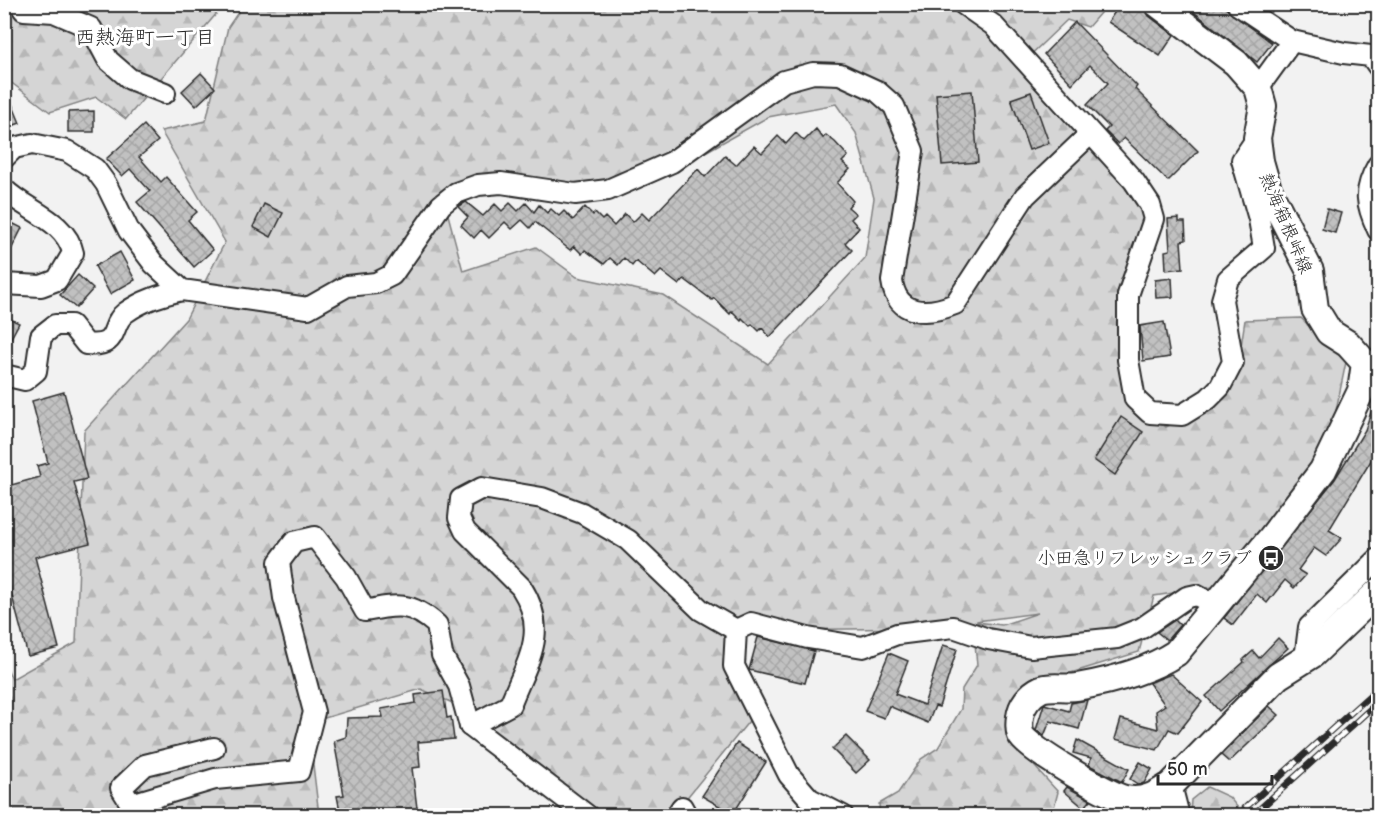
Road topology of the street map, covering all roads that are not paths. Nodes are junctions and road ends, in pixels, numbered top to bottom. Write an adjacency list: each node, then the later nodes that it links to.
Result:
1 (20, 4): 8 (street)
2 (963, 4): 9 (street)
3 (1158, 4): 7 (main road)
4 (1238, 5): 5 (street)
5 (1292, 41): 6 (street); 7 (street)
6 (1378, 66)
7 (1258, 88): 10 (main road, 熱海箱根峠線)
8 (165, 93)
9 (1090, 134): 10 (street); 16 (street)
10 (1257, 138): 20 (main road, 熱海箱根峠線)
11 (4, 158): 16 (street)
12 (1378, 165): 14 (street)
13 (4, 189): 15 (street)
14 (1378, 230)
15 (4, 284)
16 (182, 290): 17 (street)
17 (4, 375)
18 (1378, 559): 22 (street)
19 (1378, 592): 22 (main road)
20 (1215, 605): 21 (street); 25 (main road, 熱海箱根峠線)
21 (736, 630): 23 (street); 29 (street)
22 (1305, 659): 25 (main road)
23 (470, 726): 24 (street); 26 (street)
24 (214, 748)
25 (1163, 798): 30 (street)
26 (588, 816)
27 (676, 816): 28 (street)
28 (687, 816)
29 (843, 816)
30 (1179, 816)

